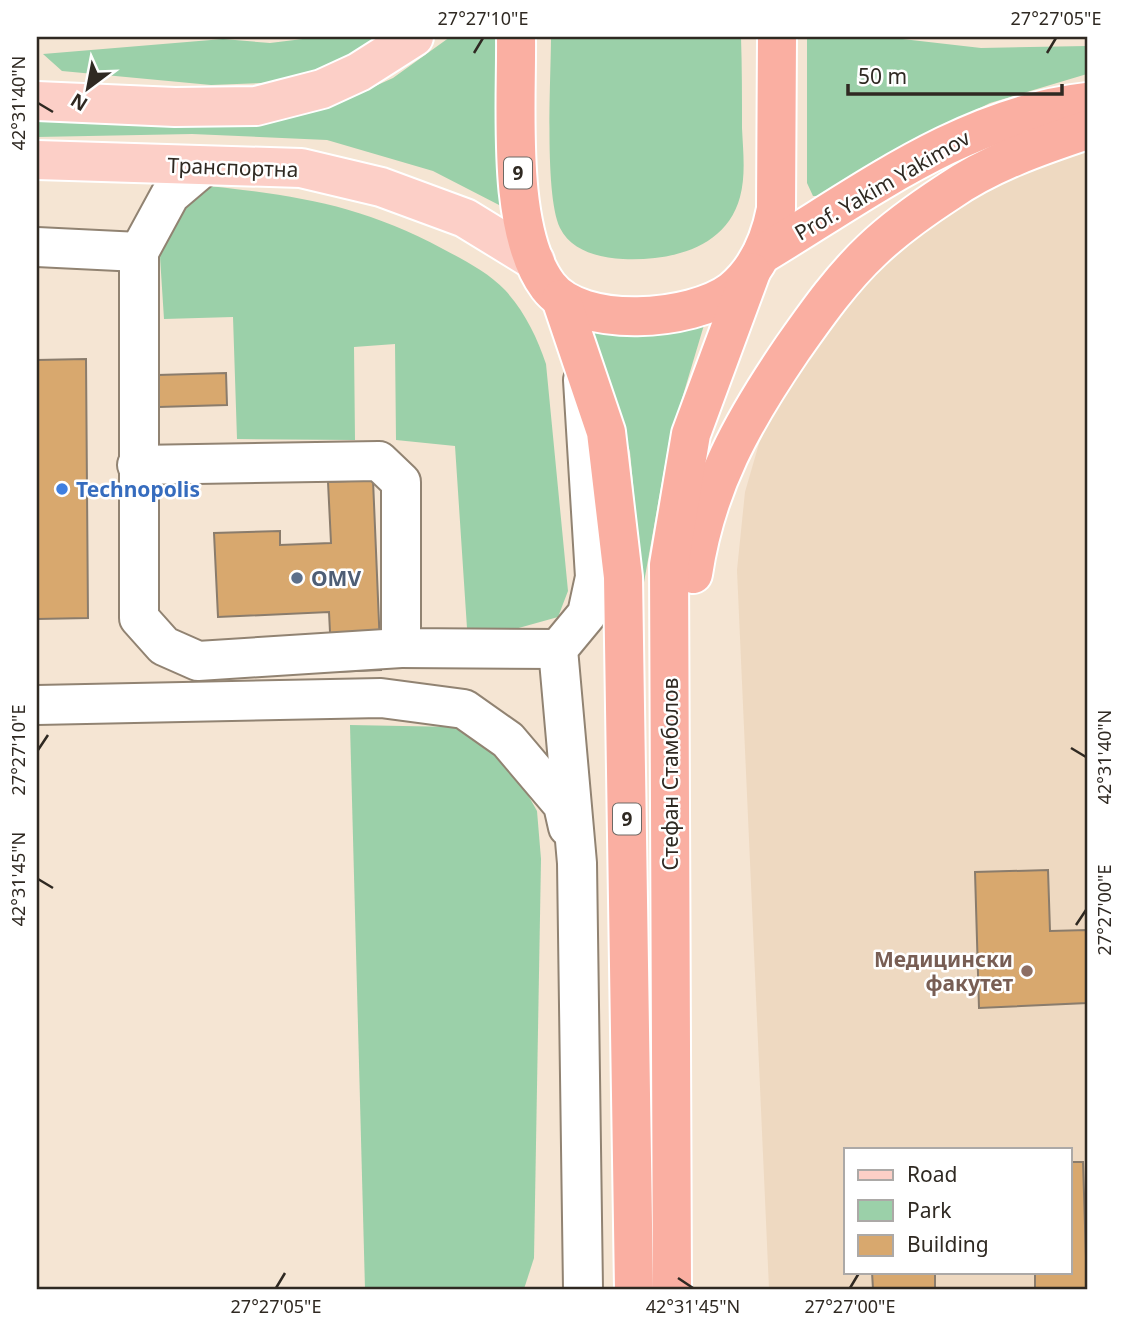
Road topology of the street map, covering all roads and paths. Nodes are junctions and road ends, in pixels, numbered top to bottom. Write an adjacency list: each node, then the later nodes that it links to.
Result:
1 (414, 37): 4 (main road)
2 (516, 37): 11 (highway, 9)
3 (777, 37): 12 (highway, Стефан Стамболов)
4 (37, 101)
5 (1087, 102): 12 (highway, Prof. Yakim Yakimov)
6 (1087, 130): 19 (highway, 9)
7 (37, 160): 8 (main road, Транспортна)
8 (203, 167): 10 (lane); 11 (main road, Транспортна)
9 (37, 247): 10 (lane)
10 (139, 252): 15 (lane)
11 (535, 261): 13 (highway, 9)
12 (756, 264): 13 (highway, Prof. Yakim Yakimov); 19 (highway, Стефан Стамболов)
13 (561, 299): 14 (highway, Стефан Стамболов / 9)
14 (582, 353): 17 (lane); 22 (highway, Стефан Стамболов / 9)
15 (137, 465): 16 (lane); 16 (lane)
16 (401, 648): 17 (lane)
17 (558, 649): 20 (lane)
18 (37, 705): 20 (lane)
19 (670, 718): 23 (highway, Стефан Стамболов / 9)
20 (577, 863): 21 (lane)
21 (578, 1280)
22 (634, 1289)
23 (672, 1289)

